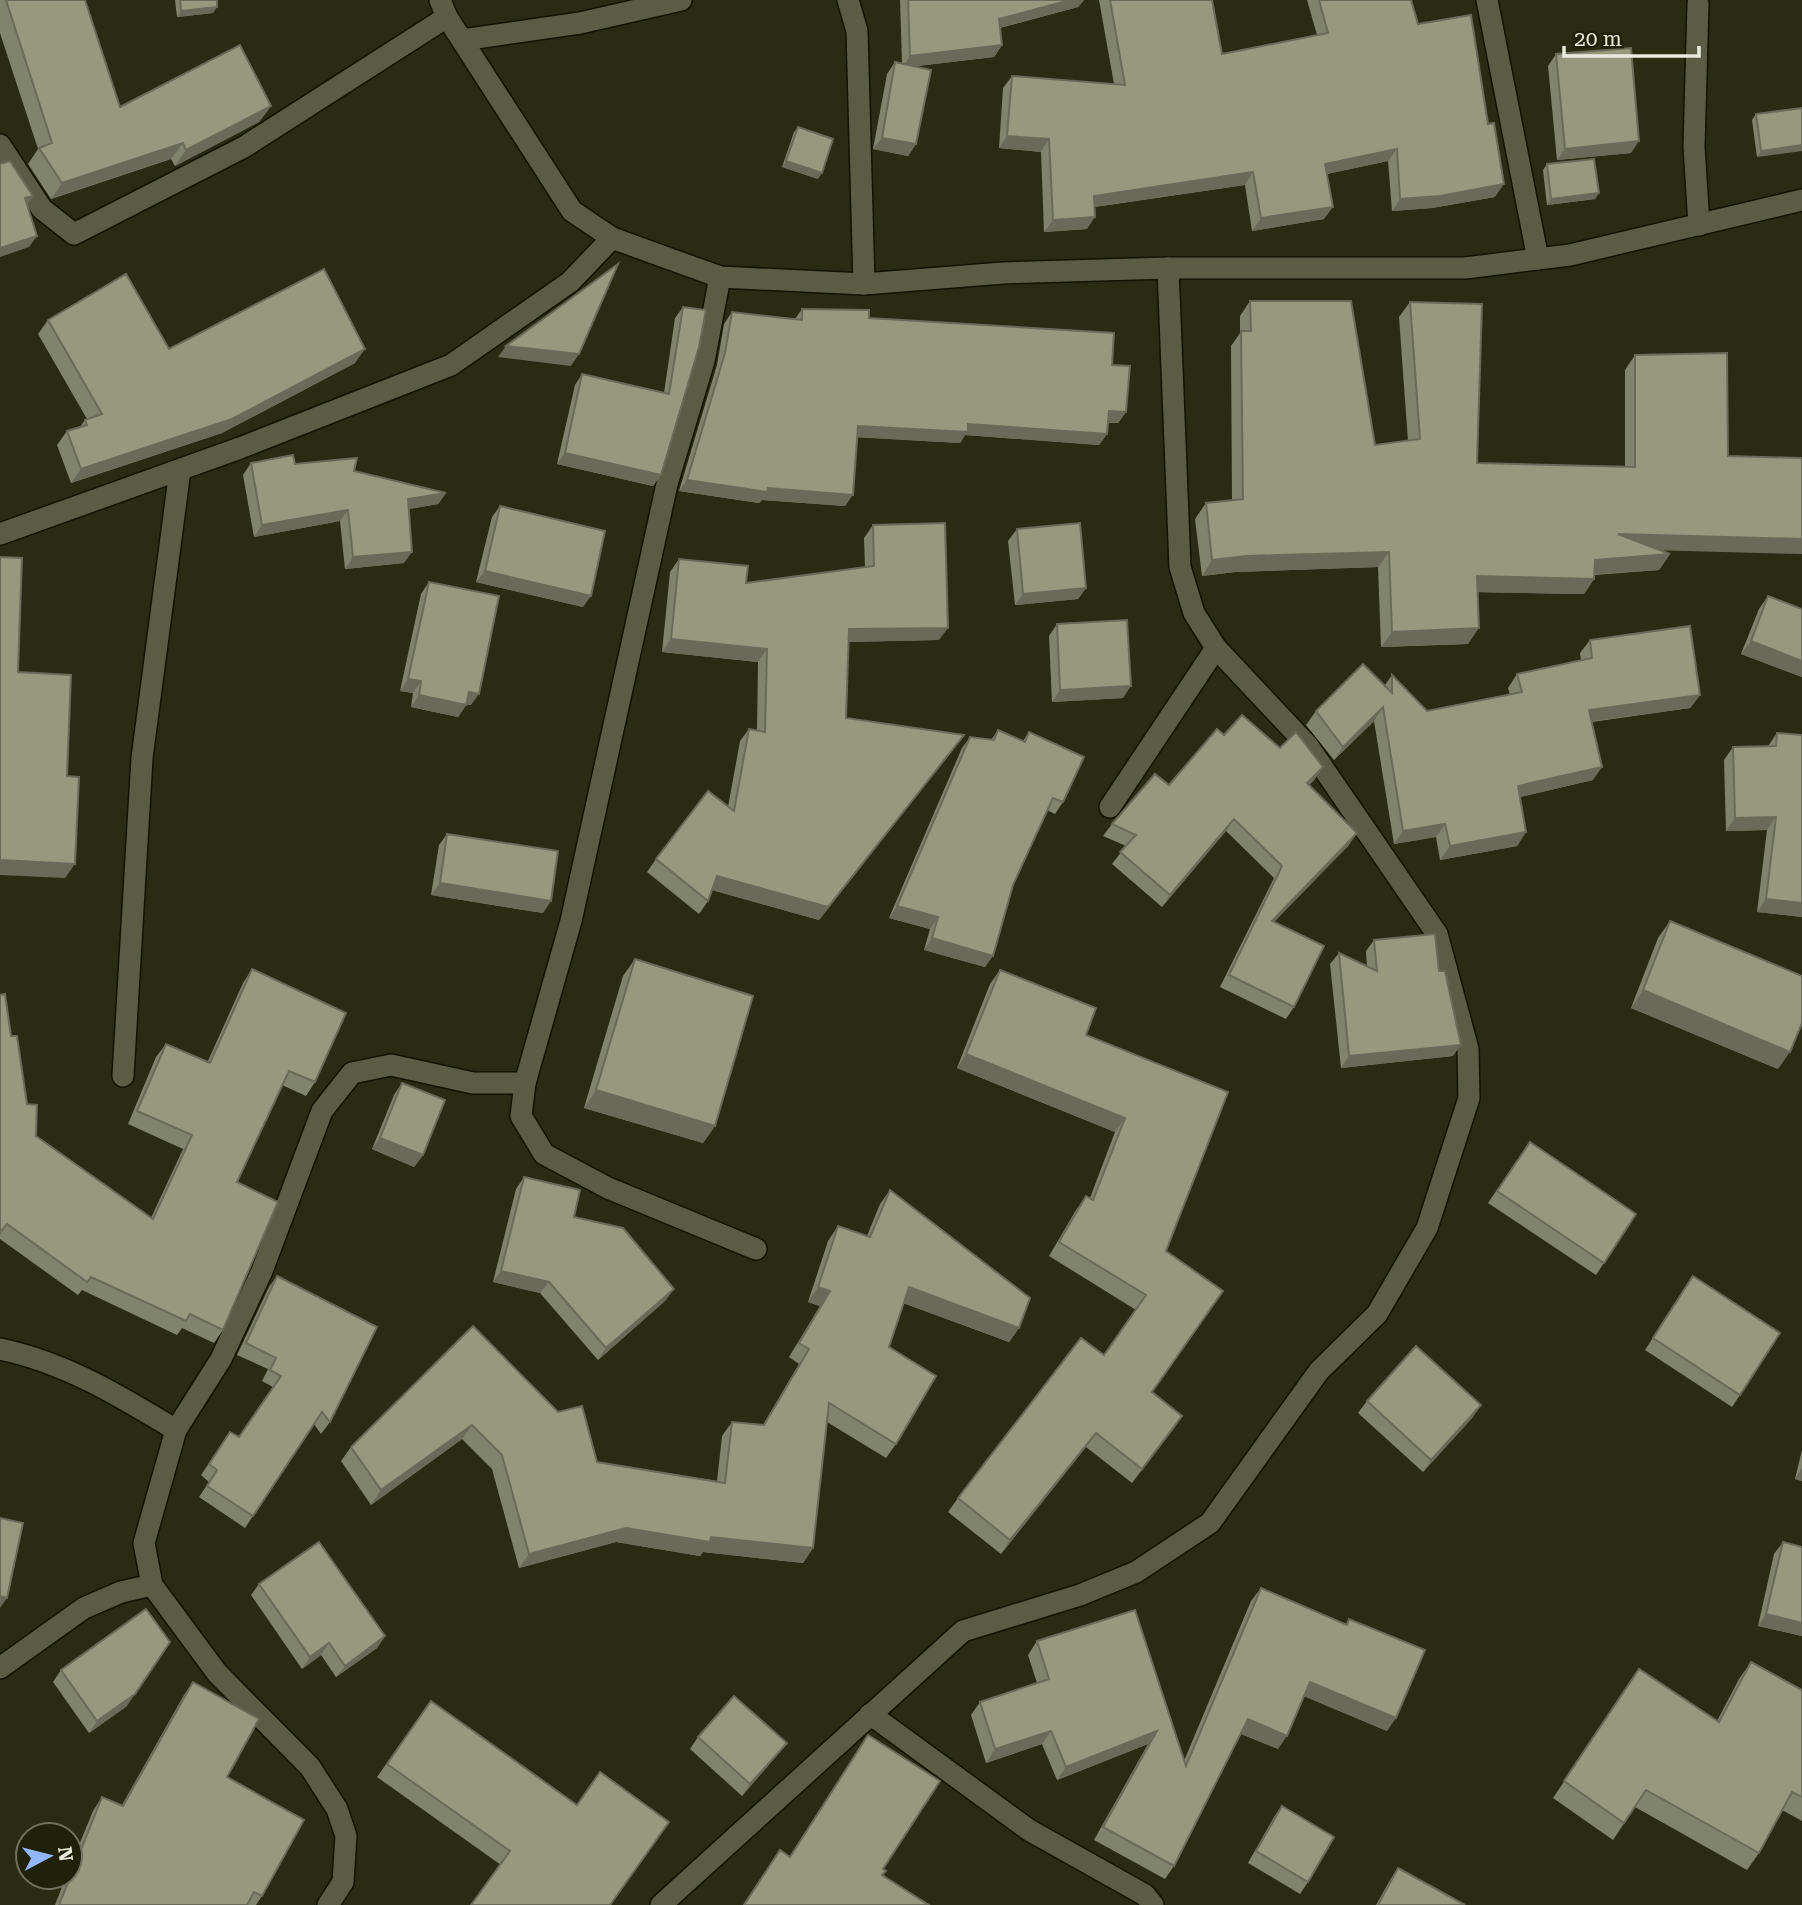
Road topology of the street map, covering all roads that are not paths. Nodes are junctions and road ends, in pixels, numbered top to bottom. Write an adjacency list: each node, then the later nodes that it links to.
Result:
1 (681, 0): 6 (street)
2 (848, 0): 14 (street)
3 (1487, 0): 11 (street)
4 (1698, 4): 9 (street)
5 (444, 9): 6 (street); 7 (street)
6 (462, 40): 10 (street)
7 (0, 145)
8 (1802, 200): 9 (street)
9 (1699, 225): 11 (street)
10 (612, 238): 13 (street); 15 (street)
11 (1538, 259): 12 (street)
12 (1168, 268): 14 (street); 17 (street)
13 (720, 277): 14 (street); 20 (street)
14 (864, 284)
15 (180, 470): 16 (street); 19 (street)
16 (0, 534)
17 (1216, 648): 18 (street); 26 (street)
18 (1110, 807)
19 (122, 1076)
20 (525, 1083): 21 (street); 23 (street)
21 (756, 1249)
22 (0, 1349): 23 (street)
23 (176, 1430): 24 (street)
24 (152, 1585): 25 (street); 27 (street)
25 (0, 1668)
26 (870, 1714): 28 (street); 29 (street)
27 (328, 1905)
28 (661, 1905)
29 (1153, 1905)

